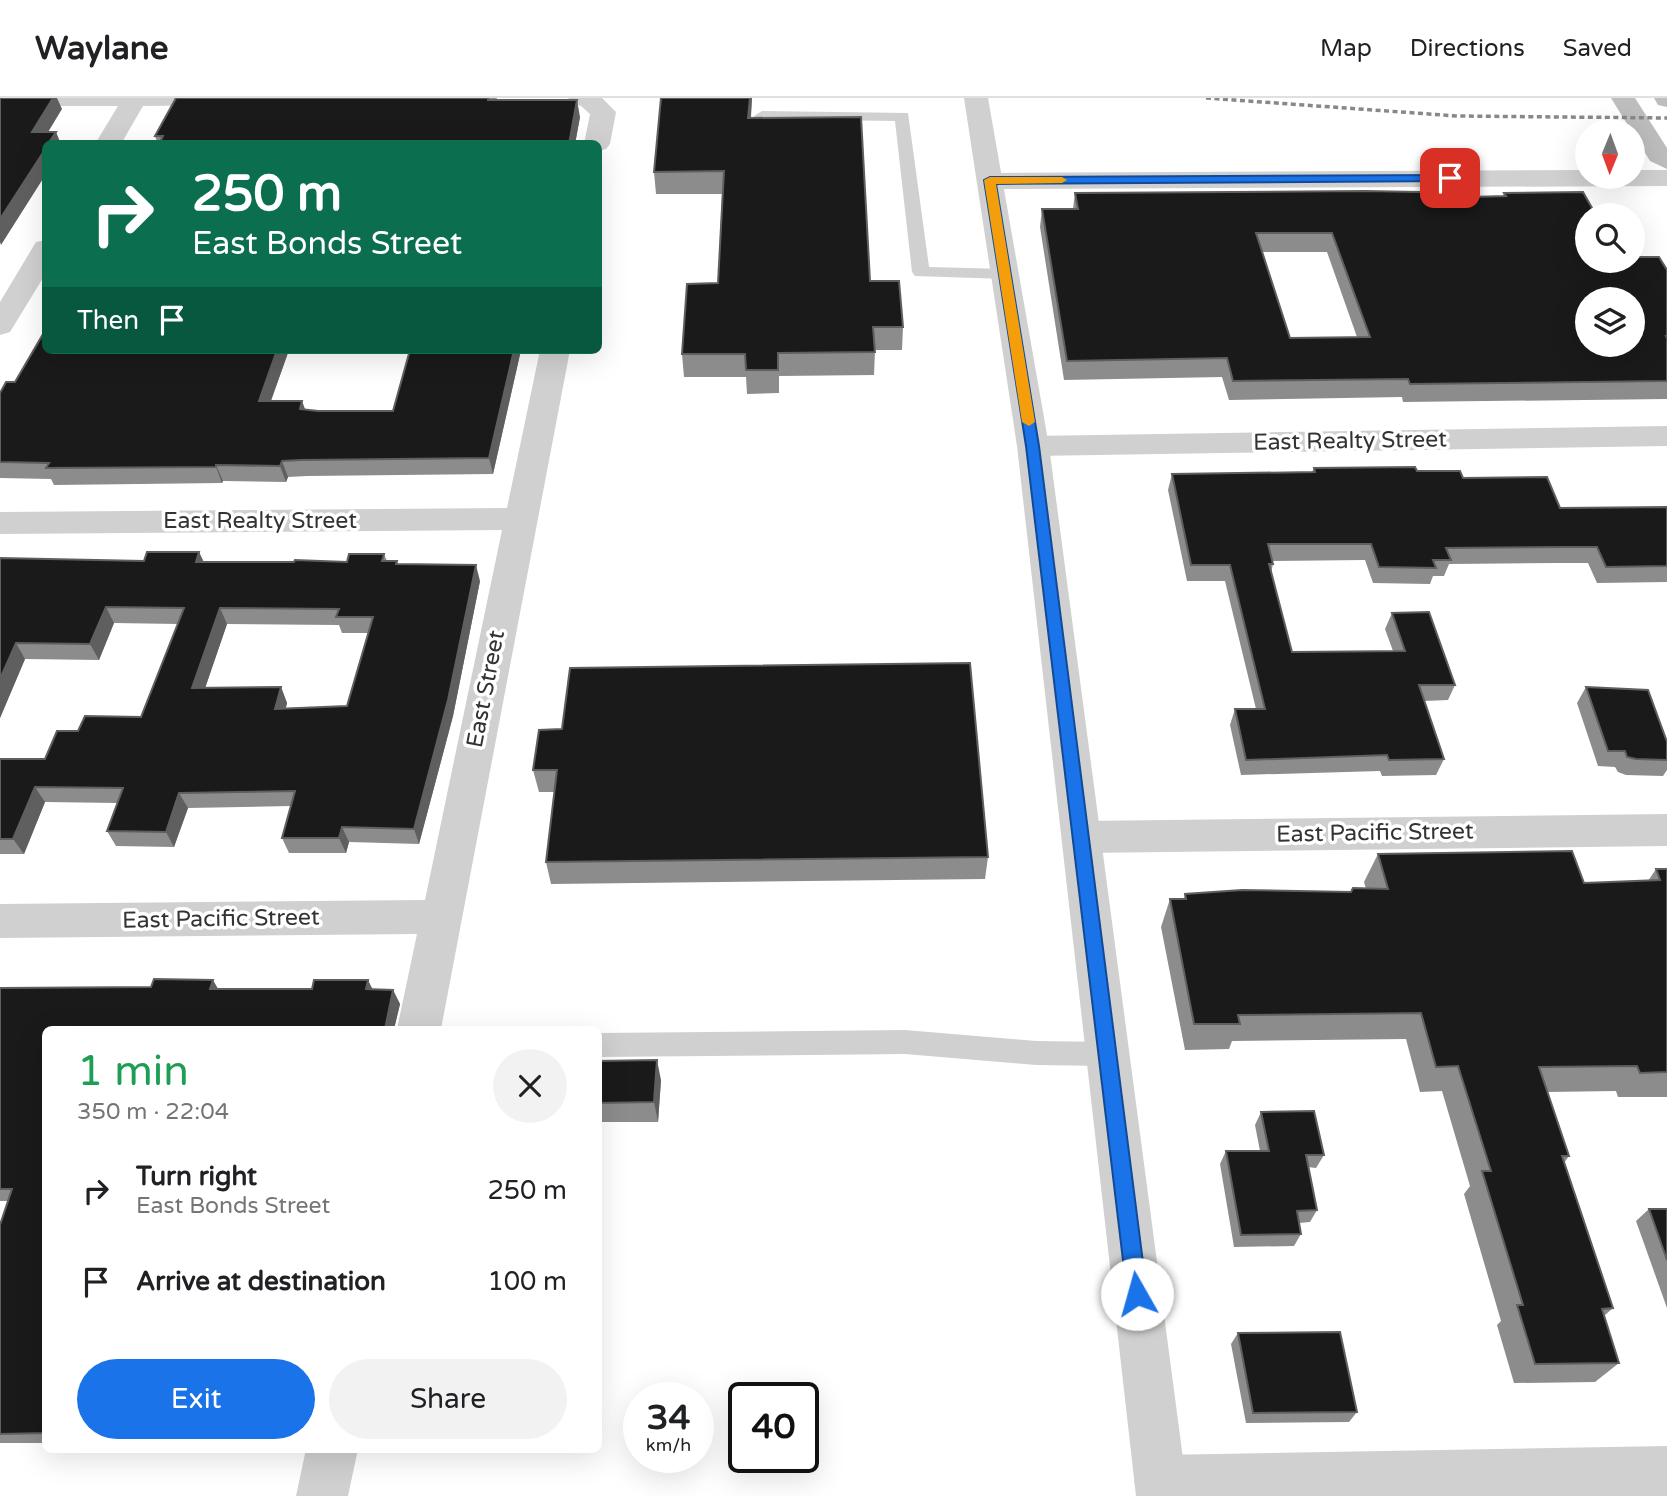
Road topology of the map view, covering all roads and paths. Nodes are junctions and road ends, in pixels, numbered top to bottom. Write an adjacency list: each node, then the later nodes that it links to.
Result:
1 (226, 98): 6 (street)
2 (580, 98): 9 (street)
3 (976, 98): 12 (street)
4 (1623, 98): 10 (main road)
5 (0, 99): 6 (street)
6 (135, 99): 8 (street)
7 (762, 116): 14 (lane)
8 (110, 140)
9 (598, 140)
10 (1667, 161)
11 (1667, 178): 12 (street)
12 (990, 180): 14 (street)
13 (42, 254): 15 (street)
14 (1006, 274): 19 (street)
15 (24, 279): 16 (street)
16 (0, 326)
17 (554, 354): 20 (street, East Street)
18 (1667, 436): 19 (street, East Realty Street)
19 (1033, 446): 23 (street)
20 (520, 519): 21 (street, East Realty Street); 24 (street, East Street)
21 (0, 523)
22 (1667, 830): 23 (street, East Pacific Street)
23 (1082, 837): 28 (street)
24 (442, 917): 25 (street, East Pacific Street); 26 (street, East Street)
25 (0, 922)
26 (420, 1026)
27 (602, 1045): 28 (lane)
28 (1108, 1054): 31 (street)
29 (331, 1453): 32 (street)
30 (1667, 1472): 31 (street)
31 (1161, 1489)
32 (322, 1496)

